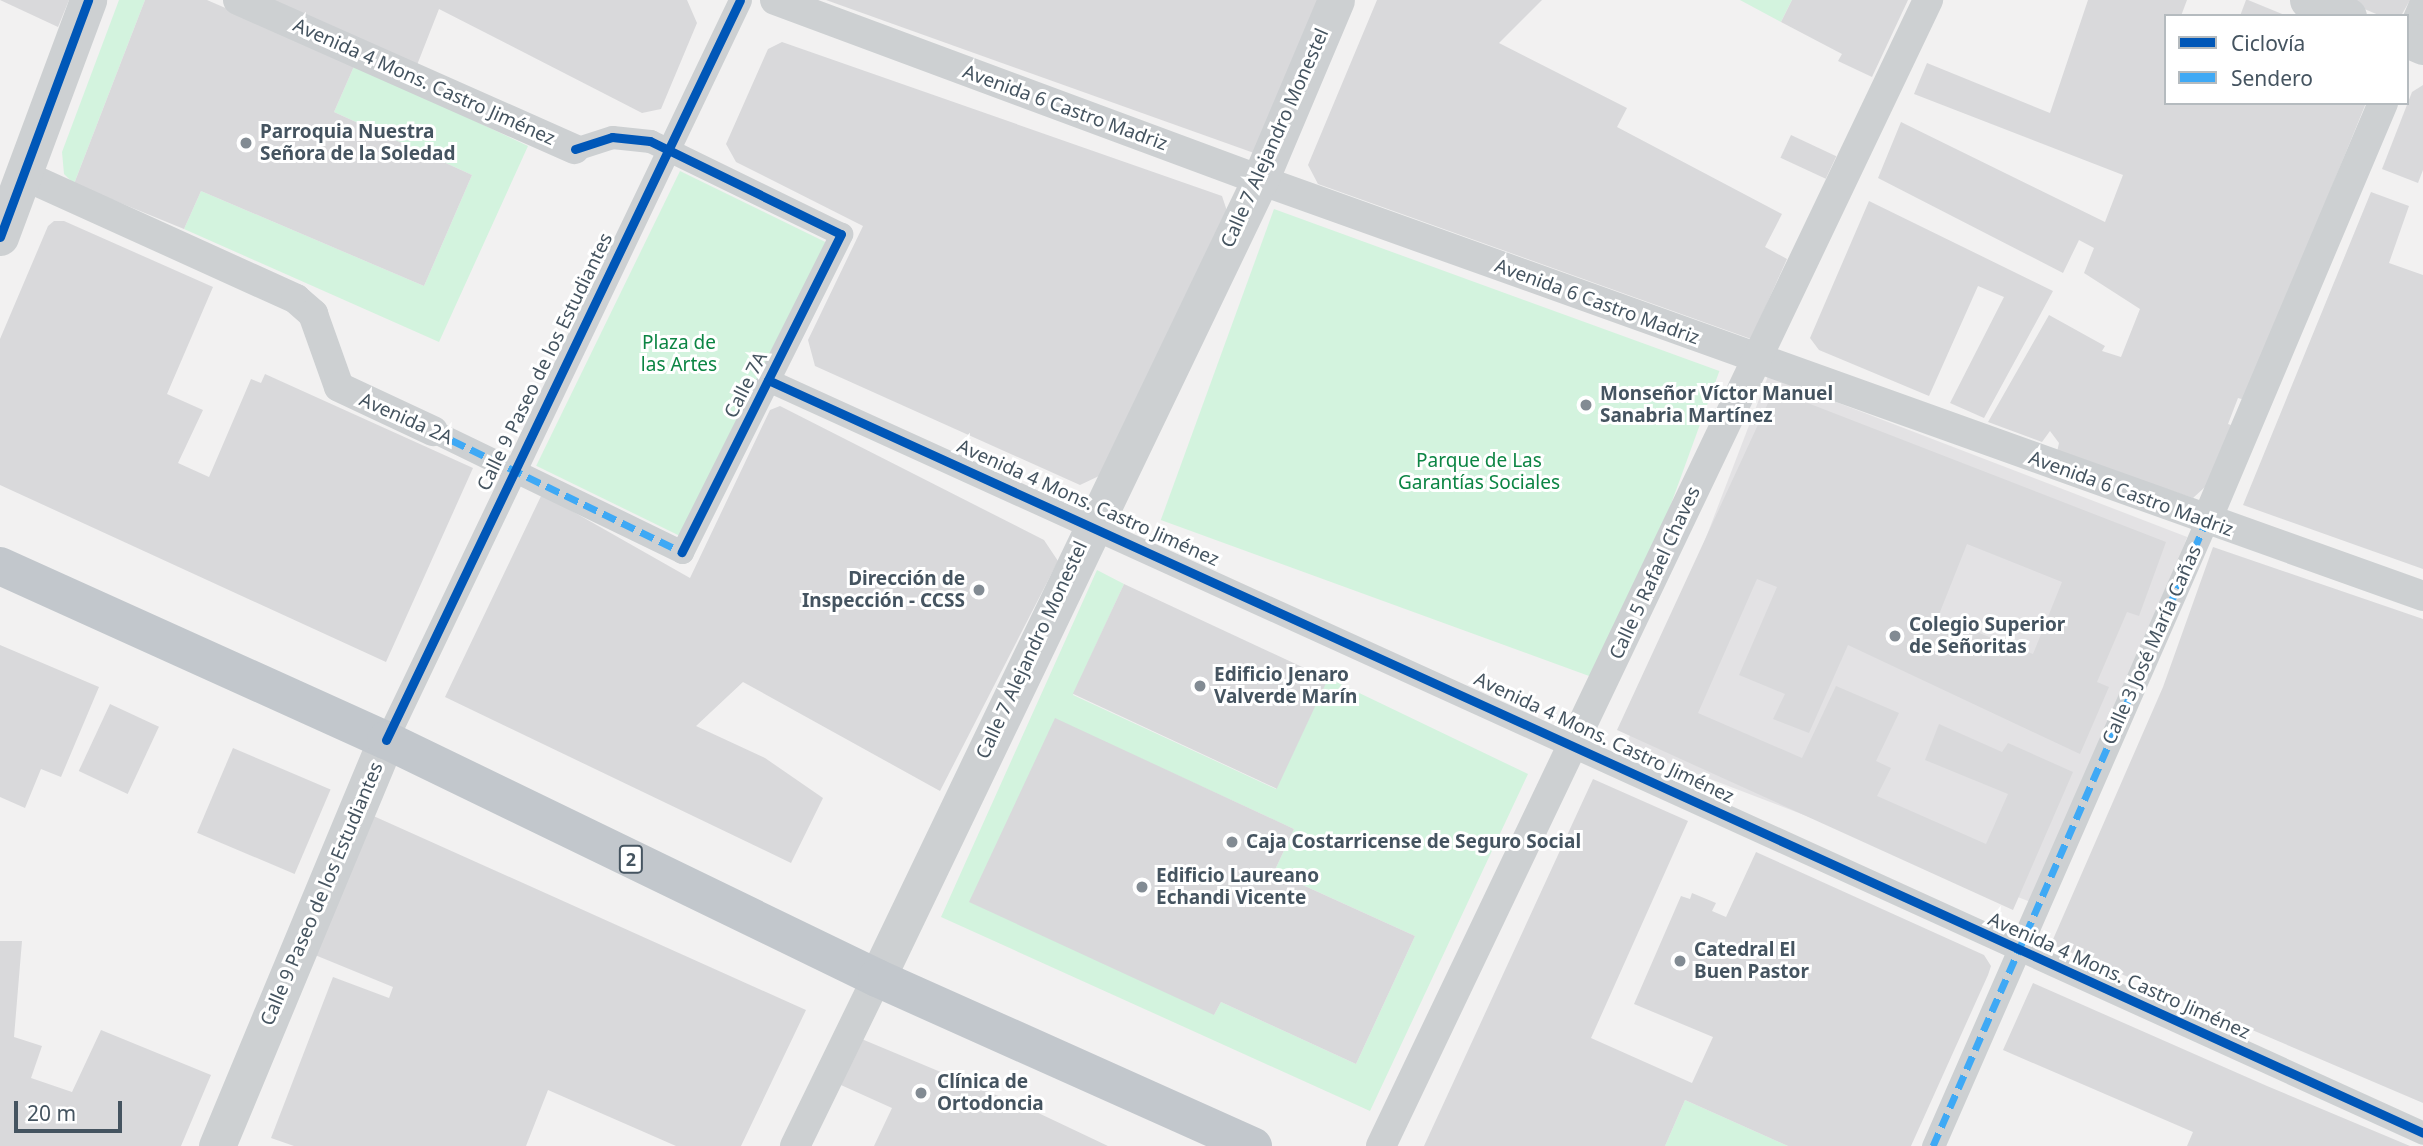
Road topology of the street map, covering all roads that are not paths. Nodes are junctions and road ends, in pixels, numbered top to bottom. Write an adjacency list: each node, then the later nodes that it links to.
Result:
1 (88, 0): 12 (street)
2 (238, 0): 10 (street, Avenida 4 Mons. Castro Jiménez)
3 (740, 0): 11 (street, Calle 9 Paseo de los Estudiantes)
4 (775, 0): 13 (street, Avenida 6 Castro Madriz)
5 (1335, 0): 13 (street, Calle 7 Alejandro Monestel)
6 (1928, 0): 16 (street, Calle 5 Rafael Chaves)
7 (2308, 0): 8 (street)
8 (2343, 14)
9 (2382, 105): 20 (street, Calle 3 José María Cañas)
10 (575, 149): 11 (street, Avenida 4 Mons. Castro Jiménez)
11 (667, 149): 14 (street, Avenida 4 Mons. Castro Jiménez); 19 (street, Calle 9 Paseo de los Estudiantes)
12 (23, 175): 15 (street); 18 (street, Avenida 2A)
13 (1260, 180): 16 (street, Avenida 6 Castro Madriz); 21 (street, Calle 7 Alejandro Monestel)
14 (841, 234): 17 (street, Calle 7A)
15 (0, 237)
16 (1755, 358): 20 (street, Avenida 6 Castro Madriz); 26 (street, Calle 5 Rafael Chaves)
17 (768, 380): 21 (street, Avenida 4 Mons. Castro Jiménez); 22 (street, Calle 7A)
18 (433, 431): 19 (street, Avenida 2A)
19 (512, 469): 22 (street, Avenida 2A); 25 (street, Calle 9 Paseo de los Estudiantes)
20 (2206, 522): 24 (street, Avenida 6 Castro Madriz); 27 (street, Calle 3 José María Cañas)
21 (1092, 523): 26 (street, Avenida 4 Mons. Castro Jiménez); 28 (street, Calle 7 Alejandro Monestel)
22 (682, 552)
23 (0, 566): 25 (highway, 2)
24 (2423, 596)
25 (386, 740): 28 (highway, 2); 30 (street, Calle 9 Paseo de los Estudiantes)
26 (1575, 744): 27 (street, Avenida 4 Mons. Castro Jiménez); 33 (street, Calle 5 Rafael Chaves)
27 (2020, 951): 29 (street, Avenida 4 Mons. Castro Jiménez); 34 (street, Calle 3 José María Cañas)
28 (877, 978): 31 (street, Calle 7 Alejandro Monestel); 32 (highway, 2)
29 (2423, 1133)
30 (217, 1146)
31 (795, 1146)
32 (1253, 1146)
33 (1381, 1146)
34 (1933, 1146)

